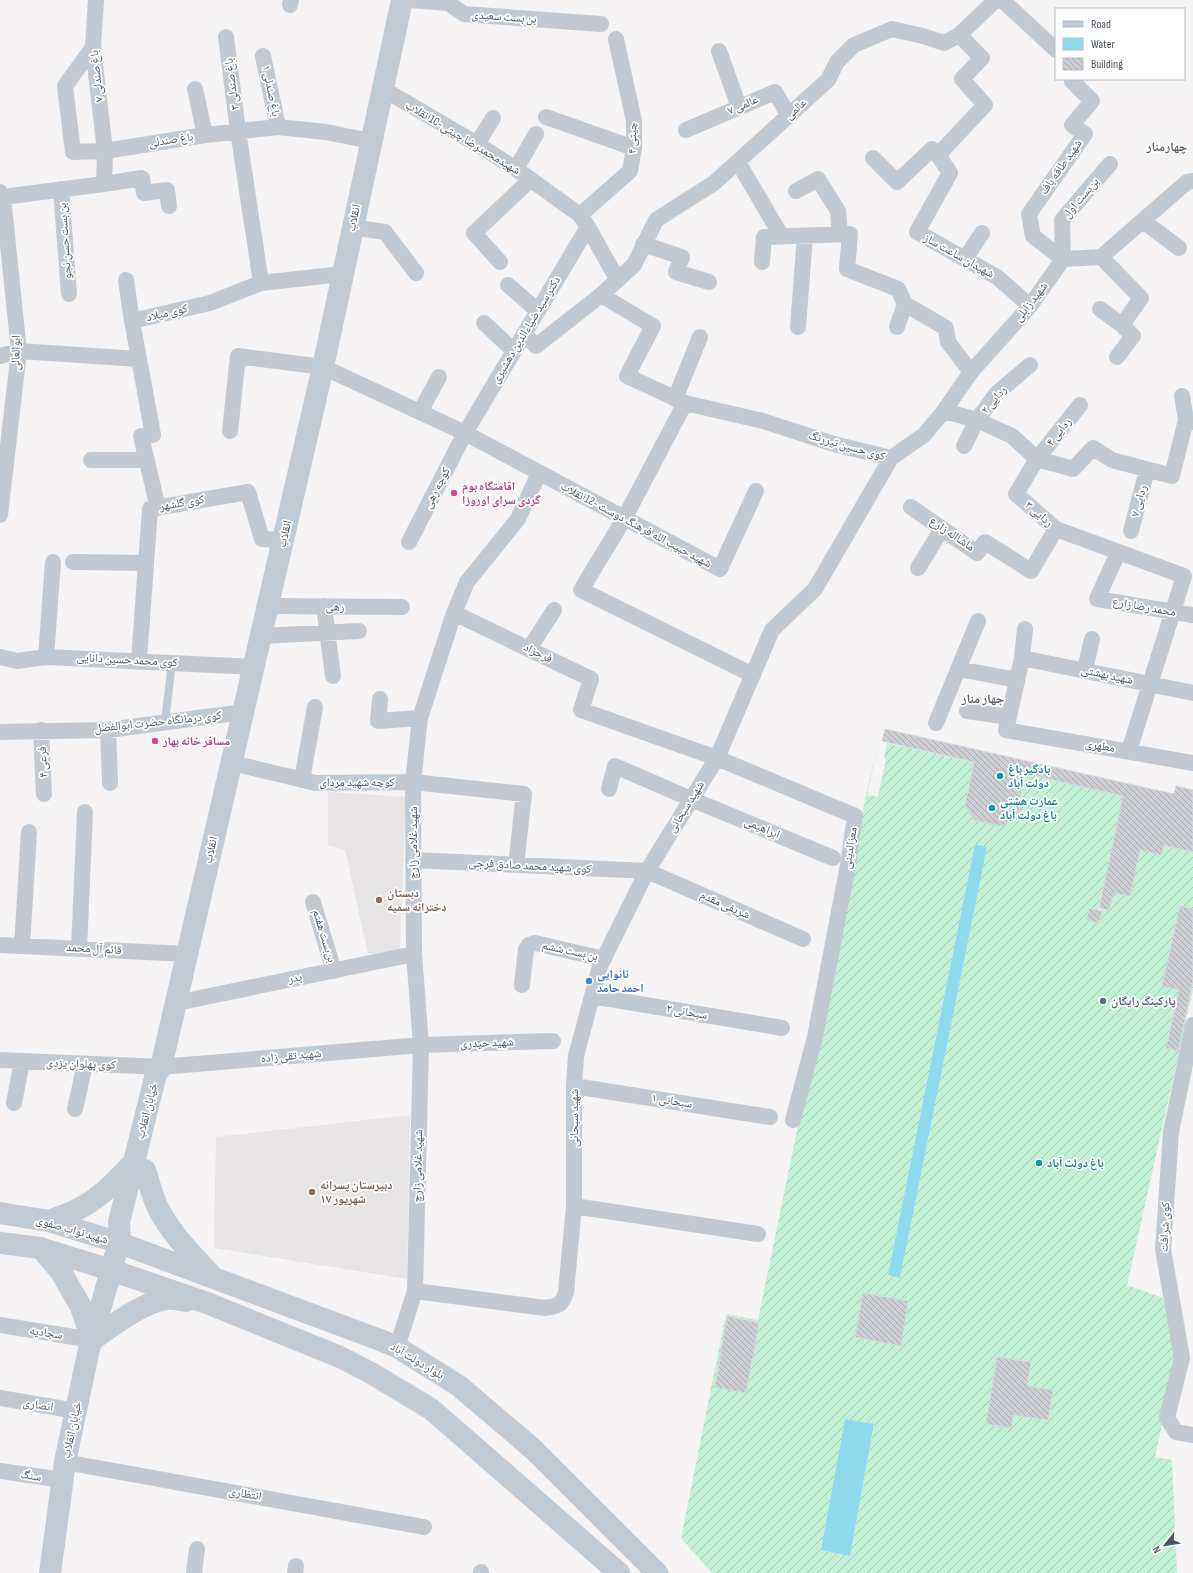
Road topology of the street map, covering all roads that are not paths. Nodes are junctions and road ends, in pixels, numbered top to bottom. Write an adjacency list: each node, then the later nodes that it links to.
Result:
1 (96, 0): 10 (street, باغ صندلی ۷)
2 (402, 0): 16 (main road, انقلاب)
3 (410, 0): 6 (street, بن بست سعیدی)
4 (996, 0): 7 (street, عالمی)
5 (1002, 0): 11 (street)
6 (601, 24)
7 (959, 35): 19 (street, عالمی); 30 (street)
8 (226, 37): 23 (street, باغ صندلی ۳)
9 (616, 39): 28 (street, چیتی ۴)
10 (93, 47): 29 (street, باغ صندلی ۷); 29 (street, باغ صندلی)
11 (1055, 49)
12 (719, 51): 17 (street)
13 (263, 56): 21 (street, باغ صندلی ۱)
14 (1072, 80): 53 (street, شهید طاقه باف)
15 (195, 89): 25 (street)
16 (382, 89): 26 (main road, انقلاب); 27 (street, شهیدمحمدرضا چیتی-10انقلاب)
17 (739, 107): 19 (street, عالمی ۷); 22 (street, عالمی ۷)
18 (546, 116): 28 (street)
19 (788, 116): 32 (street, عالمی)
20 (493, 118): 27 (street)
21 (278, 127): 23 (street, باغ صندلی); 26 (street, باغ صندلی)
22 (686, 130)
23 (238, 131): 25 (street, باغ صندلی); 61 (street)
24 (536, 134): 34 (street)
25 (205, 135): 29 (street, باغ صندلی)
26 (371, 141): 44 (main road, انقلاب)
27 (477, 144): 34 (street, شهیدمحمدرضا چیتی-10انقلاب)
28 (634, 148): 42 (street, چیتی ۴)
29 (105, 151): 37 (street)
30 (938, 155): 31 (street); 52 (street, شهیدان ساعت ساز)
31 (874, 158)
32 (738, 162): 48 (street); 49 (street, عالمی)
33 (1110, 164): 53 (street, بن‌بست اول)
34 (516, 169): 35 (street, شهیدمحمدرضا چیتی-10انقلاب)
35 (530, 180): 42 (street, شهیدمحمدرضا چیتی-10انقلاب); 54 (street)
36 (1193, 181): 43 (street)
37 (104, 184): 38 (street); 41 (street)
38 (61, 189): 40 (street); 63 (street, بن بست حسن نجو)
39 (796, 191): 46 (street)
40 (1, 194): 76 (street, ابوالعالی)
41 (168, 206)
42 (584, 221): 58 (street, شهیدمحمدرضا چیتی-10انقلاب); 68 (street, دکتر سید ضیاءالدین دهشیری)
43 (1143, 221): 50 (street); 51 (street)
44 (352, 227): 56 (street); 57 (main road, انقلاب)
45 (982, 233): 52 (street)
46 (840, 234): 47 (street); 65 (street)
47 (805, 236): 48 (street); 72 (street)
48 (782, 237): 55 (street)
49 (643, 244): 58 (street, عالمی); 60 (street)
50 (1179, 248)
51 (1101, 257): 53 (street); 71 (street)
52 (965, 259): 66 (street, شهیدان ساعت ساز)
53 (1063, 259): 66 (street, شهید زابلی)
54 (500, 262)
55 (762, 262)
56 (416, 273)
57 (342, 274): 61 (street, کوی میلاد); 82 (main road, انقلاب)
58 (617, 279): 64 (street)
59 (126, 280): 69 (street)
60 (709, 282)
61 (262, 283): 69 (street, کوی میلاد)
62 (508, 285): 68 (street)
63 (69, 294)
64 (601, 295): 74 (street); 86 (street, کوی حسین تیررنگ)
65 (905, 304): 73 (street); 83 (street)
66 (1030, 306): 83 (street, شهید زابلی)
67 (1100, 309): 71 (street)
68 (538, 312): 74 (street, دکتر سید ضیاءالدین دهشیری)
69 (132, 321): 80 (street, کوی میلاد)
70 (484, 323): 77 (street)
71 (1122, 325): 79 (street)
72 (798, 327)
73 (896, 327)
74 (524, 334): 77 (street, دکتر سید ضیاءالدین دهشیری)
75 (700, 337): 86 (street)
76 (19, 351): 78 (street); 80 (street); 95 (street, ابوالعالی)
77 (514, 351): 93 (street, دکتر سید ضیاءالدین دهشیری)
78 (0, 356)
79 (1117, 357)
80 (139, 359): 98 (street, کوی میلاد)
81 (1030, 365): 90 (street, ردایی ۲)
82 (323, 367): 89 (street, شهید حبیب الله فرهنگ دوست -12انقلاب); 92 (street, شهید حبیب الله فرهنگ دوست -12انقلاب); 110 (main road, انقلاب)
83 (971, 372): 88 (street, شهید زابلی)
84 (439, 377): 89 (street)
85 (1182, 396): 91 (street)
86 (680, 401): 96 (street, کوی حسین تیررنگ); 106 (street)
87 (1080, 405): 99 (street, ردایی ۴)
88 (944, 410): 90 (street); 96 (street, شهید زابلی)
89 (420, 412): 93 (street, شهید حبیب الله فرهنگ دوست -12انقلاب)
90 (977, 420): 94 (street, ردایی ۲); 99 (street)
91 (1190, 421): 100 (street)
92 (230, 431)
93 (465, 433): 101 (street, شهید حبیب الله فرهنگ دوست -12انقلاب); 111 (street, کوچه رهی)
94 (964, 446)
95 (4, 448): 105 (street, ابوالعالی)
96 (891, 458): 139 (street, کوی حسین تیررنگ)
97 (91, 460): 98 (street)
98 (147, 460): 104 (street)
99 (1037, 460): 100 (street); 108 (street, ردایی ۳)
100 (1147, 470): 109 (street, ردایی ۷)
101 (539, 473): 106 (street, شهید حبیب الله فرهنگ دوست -12انقلاب); 122 (street, شهید غلامی زارچ)
102 (756, 491): 106 (street, شهید حبیب الله فرهنگ دوست -12انقلاب)
103 (911, 507): 107 (street, ماشااله زارع)
104 (158, 508): 110 (street, کوی گلشهر); 115 (street, کوی گلشهر)
105 (0, 514)
106 (624, 518): 139 (street)
107 (942, 528): 108 (street, ماشااله زارع); 116 (street)
108 (1056, 529): 112 (street)
109 (1131, 531)
110 (283, 540): 117 (main road, انقلاب)
111 (409, 542)
112 (1118, 553): 121 (street); 121 (street, محمد رضا زارع)
113 (53, 562): 131 (street)
114 (73, 562): 115 (street)
115 (146, 563): 134 (street, کوی گلشهر)
116 (918, 568)
117 (268, 606): 118 (street, رهی); 128 (main road, انقلاب)
118 (324, 606): 119 (street, رهی); 127 (street)
119 (402, 607)
120 (554, 610): 130 (street)
121 (1174, 612): 123 (street, محمد رضا زارع); 142 (street)
122 (454, 613): 130 (street, فرحزاد); 149 (street, شهید غلامی زارچ)
123 (1193, 615)
124 (978, 621): 137 (street)
125 (1025, 629): 133 (street)
126 (359, 631): 127 (street)
127 (327, 632): 128 (street); 140 (street)
128 (261, 636): 136 (main road, انقلاب)
129 (1092, 639): 138 (street)
130 (529, 649): 146 (street, فرحزاد)
131 (46, 656): 132 (street, کوی محمد حسین دانایی); 134 (street, کوی محمد حسین دانایی)
132 (0, 657)
133 (1022, 658): 138 (street, شهید بهشتی); 141 (street)
134 (139, 660): 135 (street, کوی محمد حسین دانایی)
135 (172, 662): 136 (street, کوی محمد حسین دانایی); 150 (lane)
136 (254, 667): 148 (main road, انقلاب)
137 (958, 669): 141 (street); 151 (street)
138 (1085, 670): 142 (street, شهید بهشتی)
139 (753, 675): 157 (street, کوی حسین تیررنگ)
140 (333, 676)
141 (1017, 680): 152 (street)
142 (1150, 684): 143 (street, شهید بهشتی); 156 (street)
143 (1193, 692)
144 (380, 699): 149 (street)
145 (315, 707): 160 (street)
146 (581, 710): 157 (street, معزالدینی)
147 (967, 711): 152 (street, مطهری)
148 (243, 712): 150 (street, کوی درمانگاه حضرت ابوالفضل); 158 (main road, انقلاب)
149 (420, 718): 161 (street, شهید غلامی زارچ)
150 (165, 722): 154 (street, کوی درمانگاه حضرت ابوالفضل)
151 (936, 723)
152 (1008, 724): 156 (street, مطهری)
153 (41, 730): 154 (street, کوی درمانگاه حضرت ابوالفضل); 155 (street, کوی درمانگاه حضرت ابوالفضل); 164 (street, فرعی ۴)
154 (108, 730): 162 (street)
155 (0, 732)
156 (1129, 752): 159 (street, مطهری)
157 (717, 758): 165 (street, شهید سبحانی); 196 (street, معزالدینی)
158 (232, 763): 160 (street, کوچه شهید مردای); 177 (main road, انقلاب)
159 (1193, 763)
160 (302, 780): 161 (street, کوچه شهید مردای)
161 (413, 782): 169 (street, شهید غلامی زارچ); 170 (street, کوچه شهید مردای)
162 (110, 783)
163 (609, 789): 165 (street, ابراهیمی)
164 (44, 794)
165 (691, 799): 168 (street, ابراهیمی); 171 (street, شهید سبحانی)
166 (85, 812): 176 (street)
167 (29, 832): 175 (street)
168 (833, 858)
169 (413, 860): 170 (street, کوی شهید محمد صادق فرجی); 178 (street, شهید غلامی زارچ)
170 (516, 865): 171 (street, کوی شهید محمد صادق فرجی)
171 (647, 871): 173 (street, شریفی مقدم); 179 (street, شهید سبحانی)
172 (313, 902): 180 (street, بن‌بست هفتم)
173 (803, 939)
174 (0, 945): 175 (street, قائم آل محمد)
175 (22, 946): 176 (street, قائم آل محمد)
176 (79, 949): 177 (street, قائم آل محمد)
177 (187, 954): 183 (main road, انقلاب)
178 (414, 954): 180 (street, بدر); 187 (street, شهید غلامی زارچ)
179 (604, 958): 181 (street, بن بست ششم); 182 (street, شهید سبحانی)
180 (334, 970): 183 (street, بدر)
181 (522, 985)
182 (592, 996): 185 (street, سبحانی ۲); 192 (street, شهید سبحانی)
183 (176, 1003): 191 (main road, انقلاب)
184 (1193, 1025): 215 (street, کوی شرافت)
185 (782, 1028)
186 (553, 1040): 187 (street, شهید حیدری)
187 (421, 1045): 191 (street, شهید تقی زاده); 207 (street, شهید غلامی زارچ)
188 (0, 1060): 189 (street, کوی پهلوان یزدی)
189 (22, 1061): 190 (street, کوی پهلوان یزدی); 193 (street)
190 (84, 1064): 191 (street, کوی پهلوان یزدی); 194 (street)
191 (161, 1067): 197 (main road, خیابان انقلاب)
192 (574, 1086): 195 (street, سبحانی ۱); 198 (street, شهید سبحانی)
193 (14, 1103)
194 (75, 1109)
195 (770, 1117)
196 (793, 1120)
197 (139, 1167): 200 (main road); 203 (main road, خیابان انقلاب); 206 (main road)
198 (574, 1206): 201 (street); 207 (street, شهید سبحانی)
199 (0, 1213): 200 (main road, شهید نواب صفوی)
200 (49, 1221): 203 (main road, شهید نواب صفوی)
201 (758, 1234)
202 (0, 1243): 204 (main road)
203 (120, 1243): 205 (main road, خیابان انقلاب); 206 (main road, بلوار دولت آباد)
204 (40, 1248): 205 (main road); 210 (main road)
205 (111, 1270): 208 (main road); 210 (main road, خیابان انقلاب)
206 (214, 1278): 211 (main road, بلوار دولت آباد)
207 (415, 1291): 211 (street)
208 (207, 1303): 210 (main road); 212 (main road)
209 (0, 1325): 210 (street, سجادیه)
210 (92, 1340): 214 (main road, خیابان انقلاب)
211 (389, 1344): 212 (main road); 223 (main road, بلوار دولت آباد)
212 (371, 1373): 222 (main road)
213 (0, 1398): 214 (street, انصاری)
214 (76, 1411): 217 (main road, خیابان انقلاب)
215 (1193, 1435)
216 (0, 1471): 217 (street, سنگ)
217 (64, 1471): 218 (street, انتظاری); 220 (main road, خیابان انقلاب)
218 (424, 1526)
219 (197, 1549): 221 (street)
220 (50, 1573)
221 (194, 1573)
222 (619, 1573)
223 (657, 1573)

